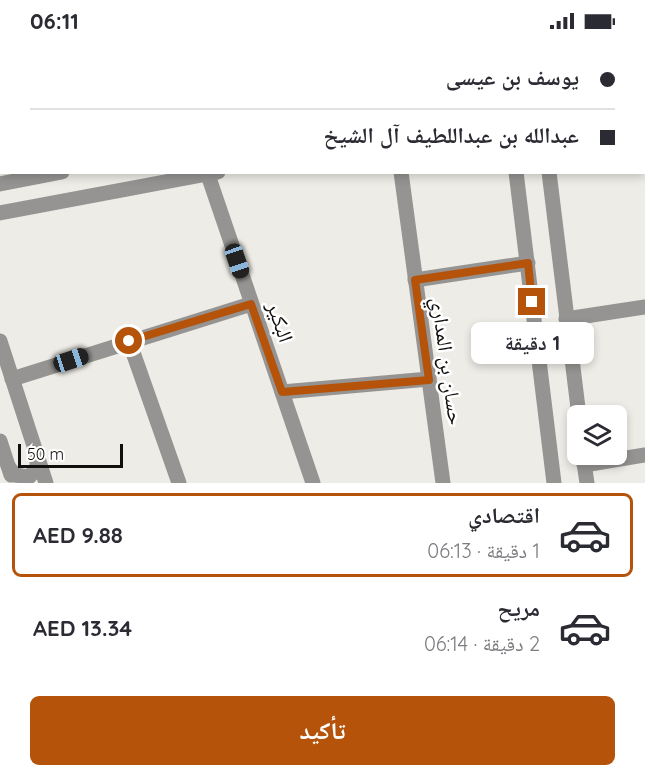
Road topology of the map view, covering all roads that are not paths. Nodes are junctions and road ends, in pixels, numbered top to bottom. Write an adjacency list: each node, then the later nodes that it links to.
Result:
1 (52, 174): 6 (street)
2 (213, 174): 7 (street); 10 (street, البكير)
3 (401, 174): 9 (street, حسان بن المداري)
4 (516, 174): 8 (street)
5 (549, 174): 12 (street)
6 (0, 184)
7 (0, 213)
8 (528, 263): 9 (street); 30 (street)
9 (415, 280): 16 (street, حسان بن المداري)
10 (251, 304): 14 (street); 17 (street, البكير)
11 (645, 307): 12 (street)
12 (566, 319): 18 (street)
13 (0, 341): 15 (street)
14 (129, 341): 15 (street); 27 (street)
15 (12, 379): 20 (street)
16 (429, 380): 17 (street); 29 (street, حسان بن المداري)
17 (282, 392): 28 (street, البكير)
18 (578, 405)
19 (0, 441): 24 (street)
20 (36, 453): 24 (street); 26 (street)
21 (645, 455): 22 (street)
22 (627, 456)
23 (584, 465): 31 (street)
24 (8, 466): 25 (street)
25 (14, 483)
26 (46, 483)
27 (179, 483)
28 (313, 483)
29 (443, 483)
30 (554, 483)
31 (586, 483)

